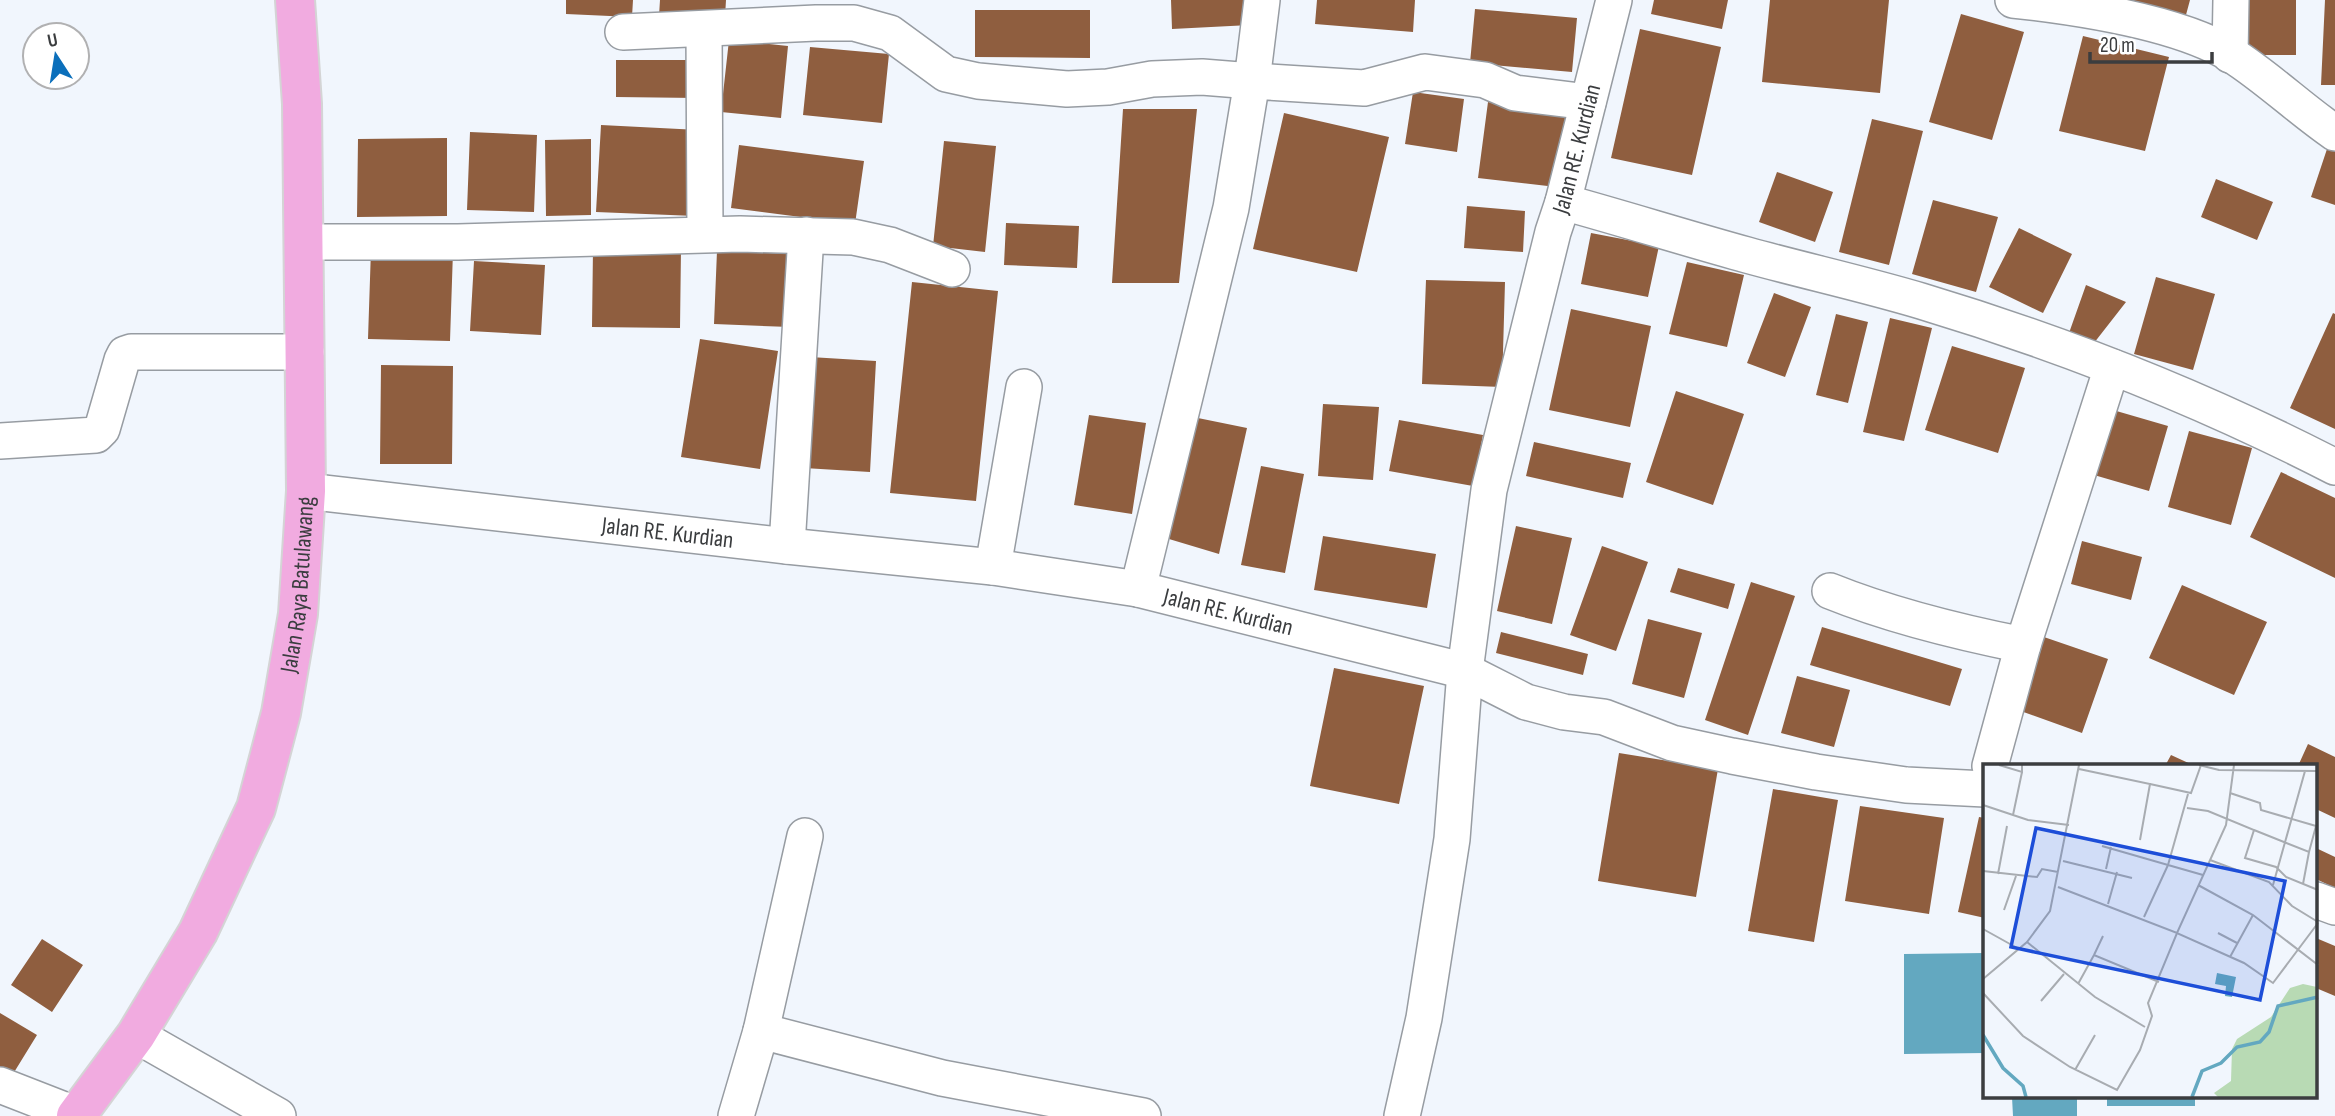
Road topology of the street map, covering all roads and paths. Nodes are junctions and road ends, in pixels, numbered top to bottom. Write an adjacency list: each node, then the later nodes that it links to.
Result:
1 (295, 0): 15 (highway, Jalan Raya Batulawang)
2 (1262, 0): 9 (street)
3 (1614, 0): 10 (street, Jalan RE. Kurdian)
4 (2013, 0): 8 (street)
5 (2231, 0): 8 (street)
6 (704, 29): 7 (street); 9 (street); 13 (street)
7 (623, 32)
8 (2231, 55): 11 (street)
9 (1252, 81): 10 (street); 25 (street)
10 (1588, 102): 12 (street, Jalan RE. Kurdian)
11 (2335, 133)
12 (1563, 202): 18 (street); 28 (street, Jalan RE. Kurdian)
13 (705, 234): 14 (street); 15 (street)
14 (806, 235): 16 (street); 23 (street)
15 (304, 242): 17 (highway, Jalan Raya Batulawang)
16 (952, 269)
17 (306, 352): 20 (street); 22 (highway, Jalan Raya Batulawang)
18 (2112, 367): 21 (street); 27 (street)
19 (1024, 387): 24 (street)
20 (0, 441)
21 (2335, 467)
22 (306, 491): 23 (street, Jalan RE. Kurdian); 35 (highway, Jalan Raya Batulawang)
23 (786, 546): 24 (street, Jalan RE. Kurdian)
24 (993, 567): 25 (street, Jalan RE. Kurdian)
25 (1138, 589): 28 (street, Jalan RE. Kurdian)
26 (1830, 591): 27 (street)
27 (2023, 645): 29 (street)
28 (1465, 671): 30 (street); 41 (street)
29 (1991, 764)
30 (1983, 782)
31 (805, 836): 34 (street)
32 (2318, 901): 33 (street)
33 (2335, 907)
34 (761, 1031): 39 (street); 40 (street)
35 (136, 1035): 37 (highway, Jalan Raya Batulawang); 38 (street)
36 (0, 1085): 37 (street)
37 (77, 1116)
38 (278, 1116)
39 (736, 1116)
40 (1143, 1116)
41 (1402, 1116)

